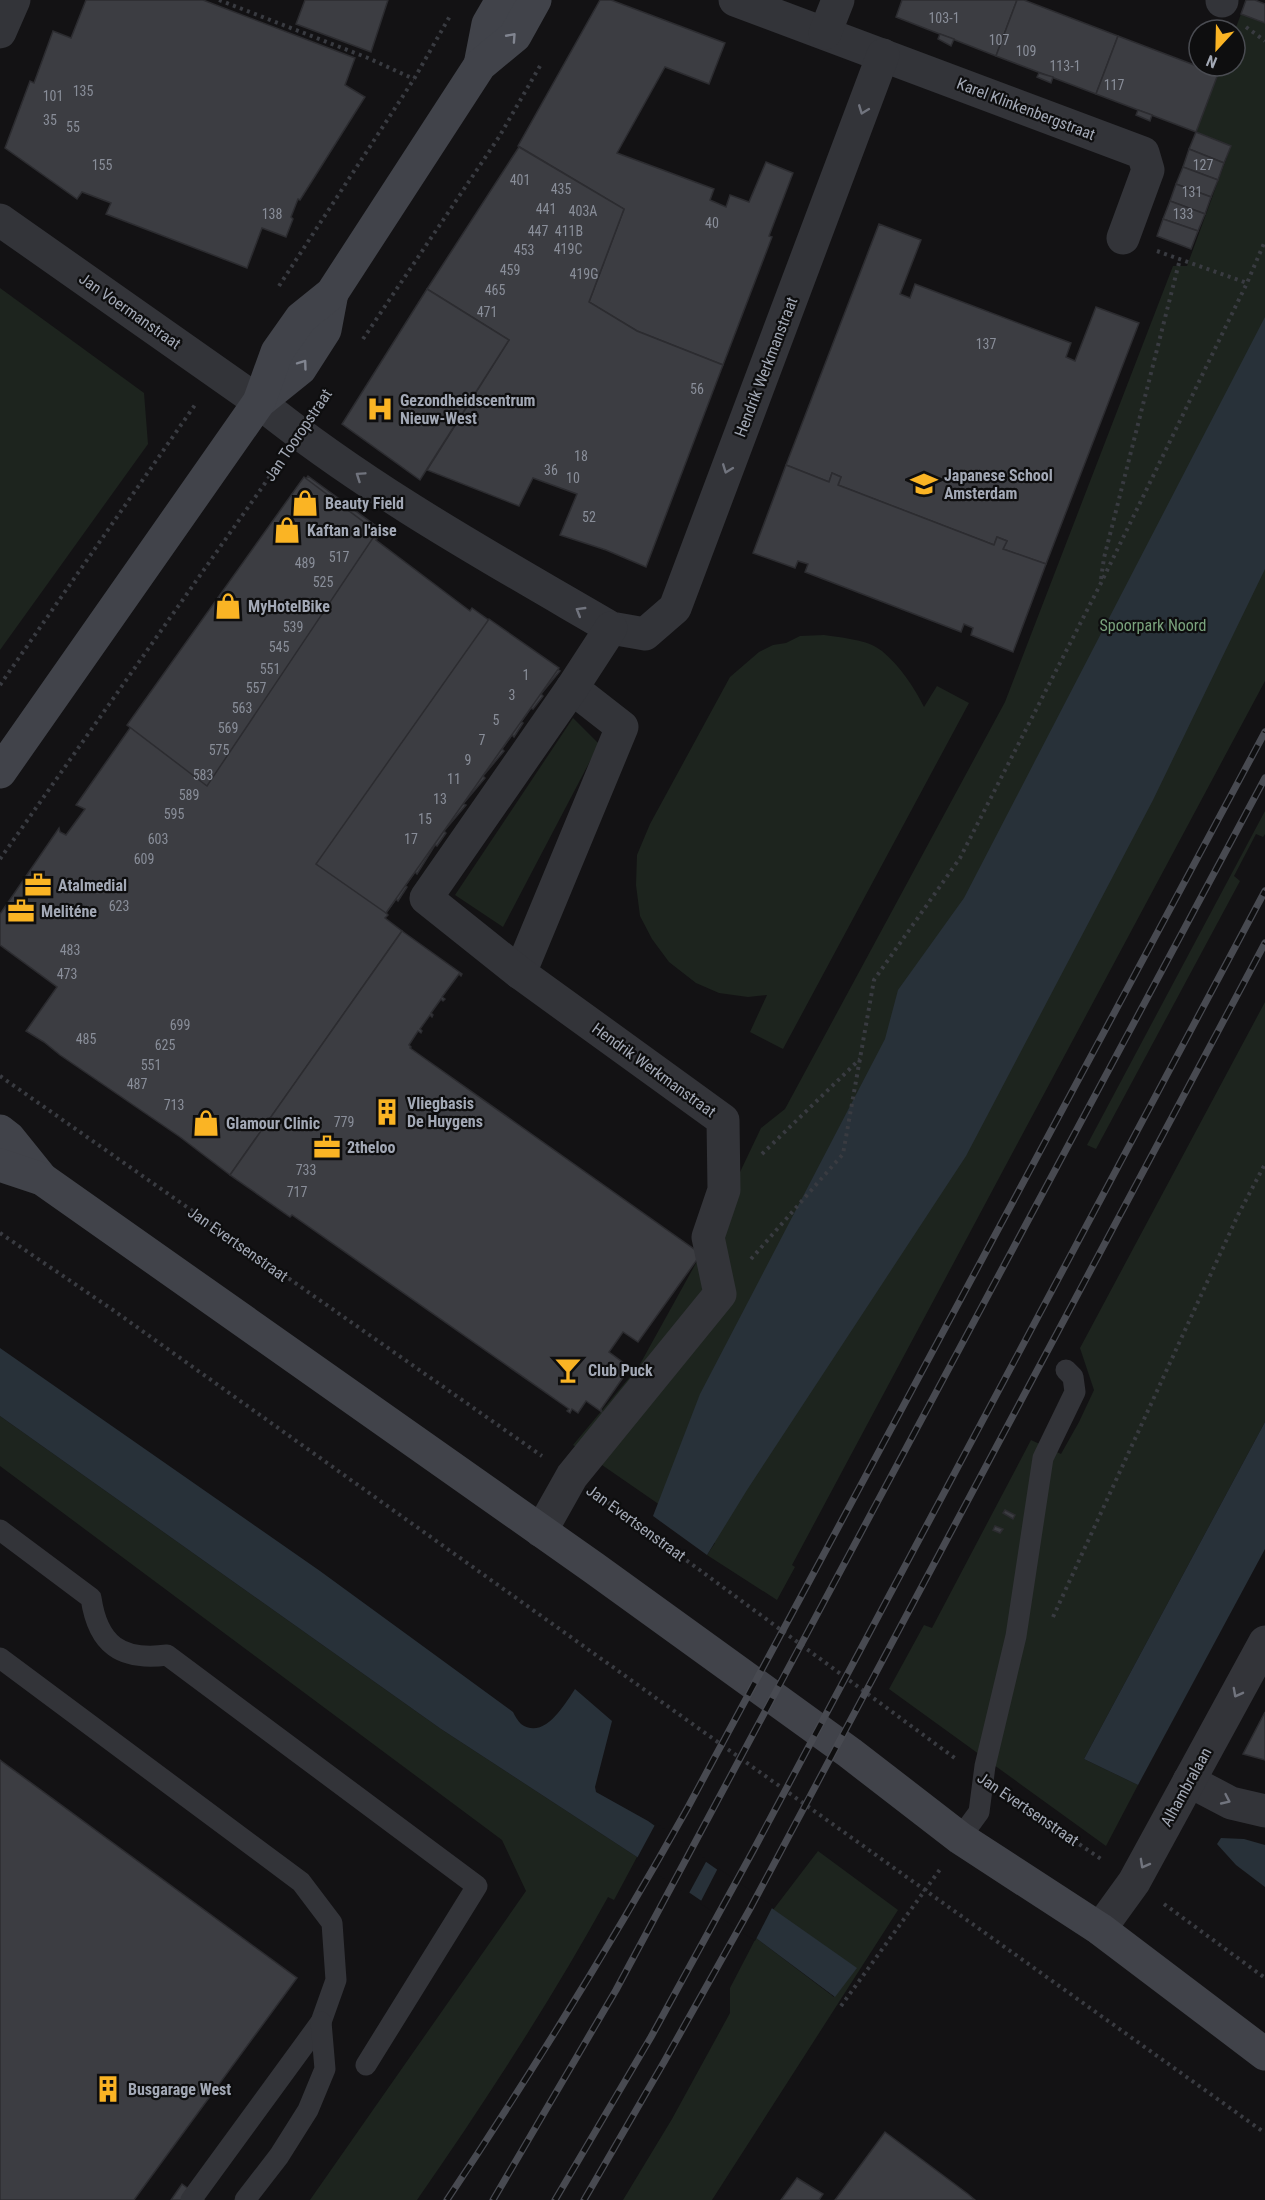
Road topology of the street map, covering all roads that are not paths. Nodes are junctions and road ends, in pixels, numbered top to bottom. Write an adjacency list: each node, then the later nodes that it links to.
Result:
1 (14, 0): 6 (street)
2 (502, 0): 9 (street)
3 (536, 0): 9 (street, one-way to 3)
4 (735, 0): 7 (street, Karel Klinkenbergstraat)
5 (838, 0): 7 (street)
6 (0, 32)
7 (825, 33): 8 (street, Karel Klinkenbergstraat)
8 (883, 55): 11 (street, Karel Klinkenbergstraat); 13 (street, Hendrik Werkmanstraat, one-way to 13)
9 (480, 65): 12 (street)
10 (0, 220): 12 (street, Jan Voermanstraat)
11 (1123, 238)
12 (259, 402): 13 (street, Hendrik Werkmanstraat, one-way to 12); 15 (street)
13 (610, 628): 14 (street, Hendrik Werkmanstraat)
14 (572, 688): 16 (street); 16 (street, Hendrik Werkmanstraat)
15 (0, 772)
16 (520, 973): 22 (street, Hendrik Werkmanstraat)
17 (0, 1131): 19 (street)
18 (0, 1165): 19 (street)
19 (42, 1179): 22 (street)
20 (1066, 1370): 27 (lane)
21 (0, 1530): 31 (lane)
22 (541, 1530): 27 (street)
23 (1265, 1642): 25 (street, Alhambralaan, one-way to 25)
24 (0, 1658): 29 (lane)
25 (1189, 1781): 26 (street, one-way to 26); 28 (street, Alhambralaan, one-way to 28)
26 (1265, 1811)
27 (960, 1838): 28 (street)
28 (1100, 1929): 30 (street)
29 (321, 2022): 32 (lane); 33 (lane)
30 (1265, 2054)
31 (366, 2065)
32 (191, 2200)
33 (245, 2200)

